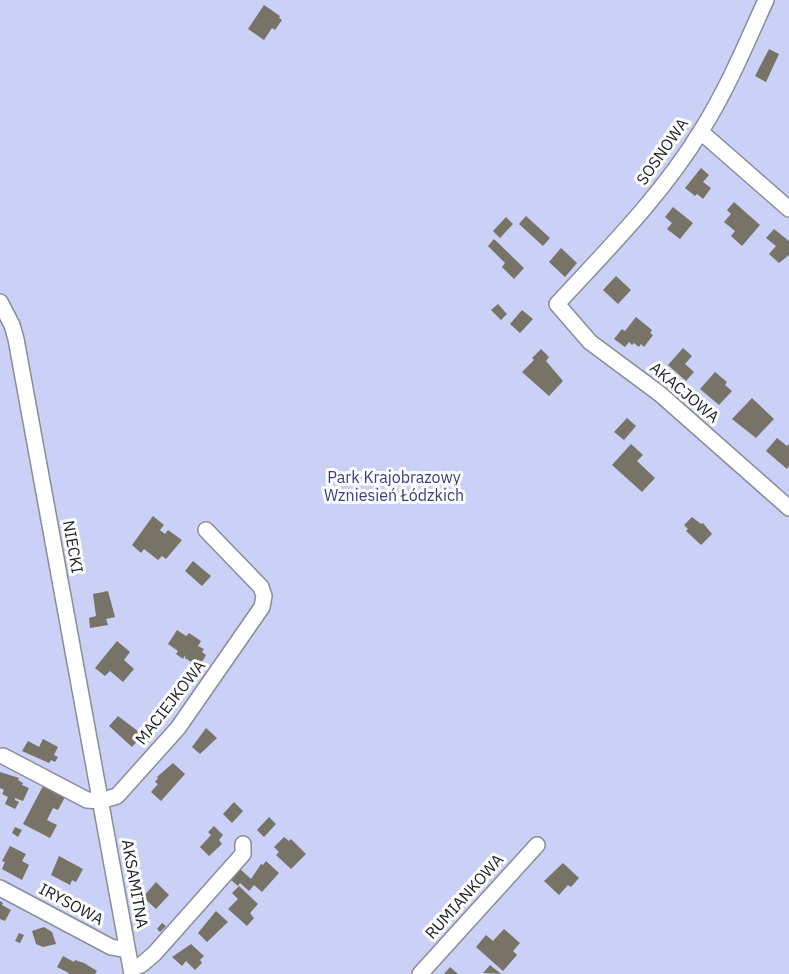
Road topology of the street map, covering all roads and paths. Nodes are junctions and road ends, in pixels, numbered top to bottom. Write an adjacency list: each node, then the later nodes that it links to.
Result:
1 (766, 0): 2 (street, SOSNOWA)
2 (701, 132): 3 (street); 5 (street, SOSNOWA)
3 (789, 209)
4 (0, 302): 9 (street, NIECKI)
5 (557, 304): 6 (street, AKACJOWA)
6 (789, 508)
7 (206, 530): 9 (street, MACIEJKOWA)
8 (3, 756): 9 (street)
9 (100, 801): 13 (street, AKSAMITNA)
10 (243, 844): 14 (street)
11 (537, 845): 15 (street, RUMIANKOWA)
12 (0, 888): 13 (street, IRYSOWA)
13 (127, 950): 14 (street, AKSAMITNA)
14 (131, 971)
15 (420, 974)

